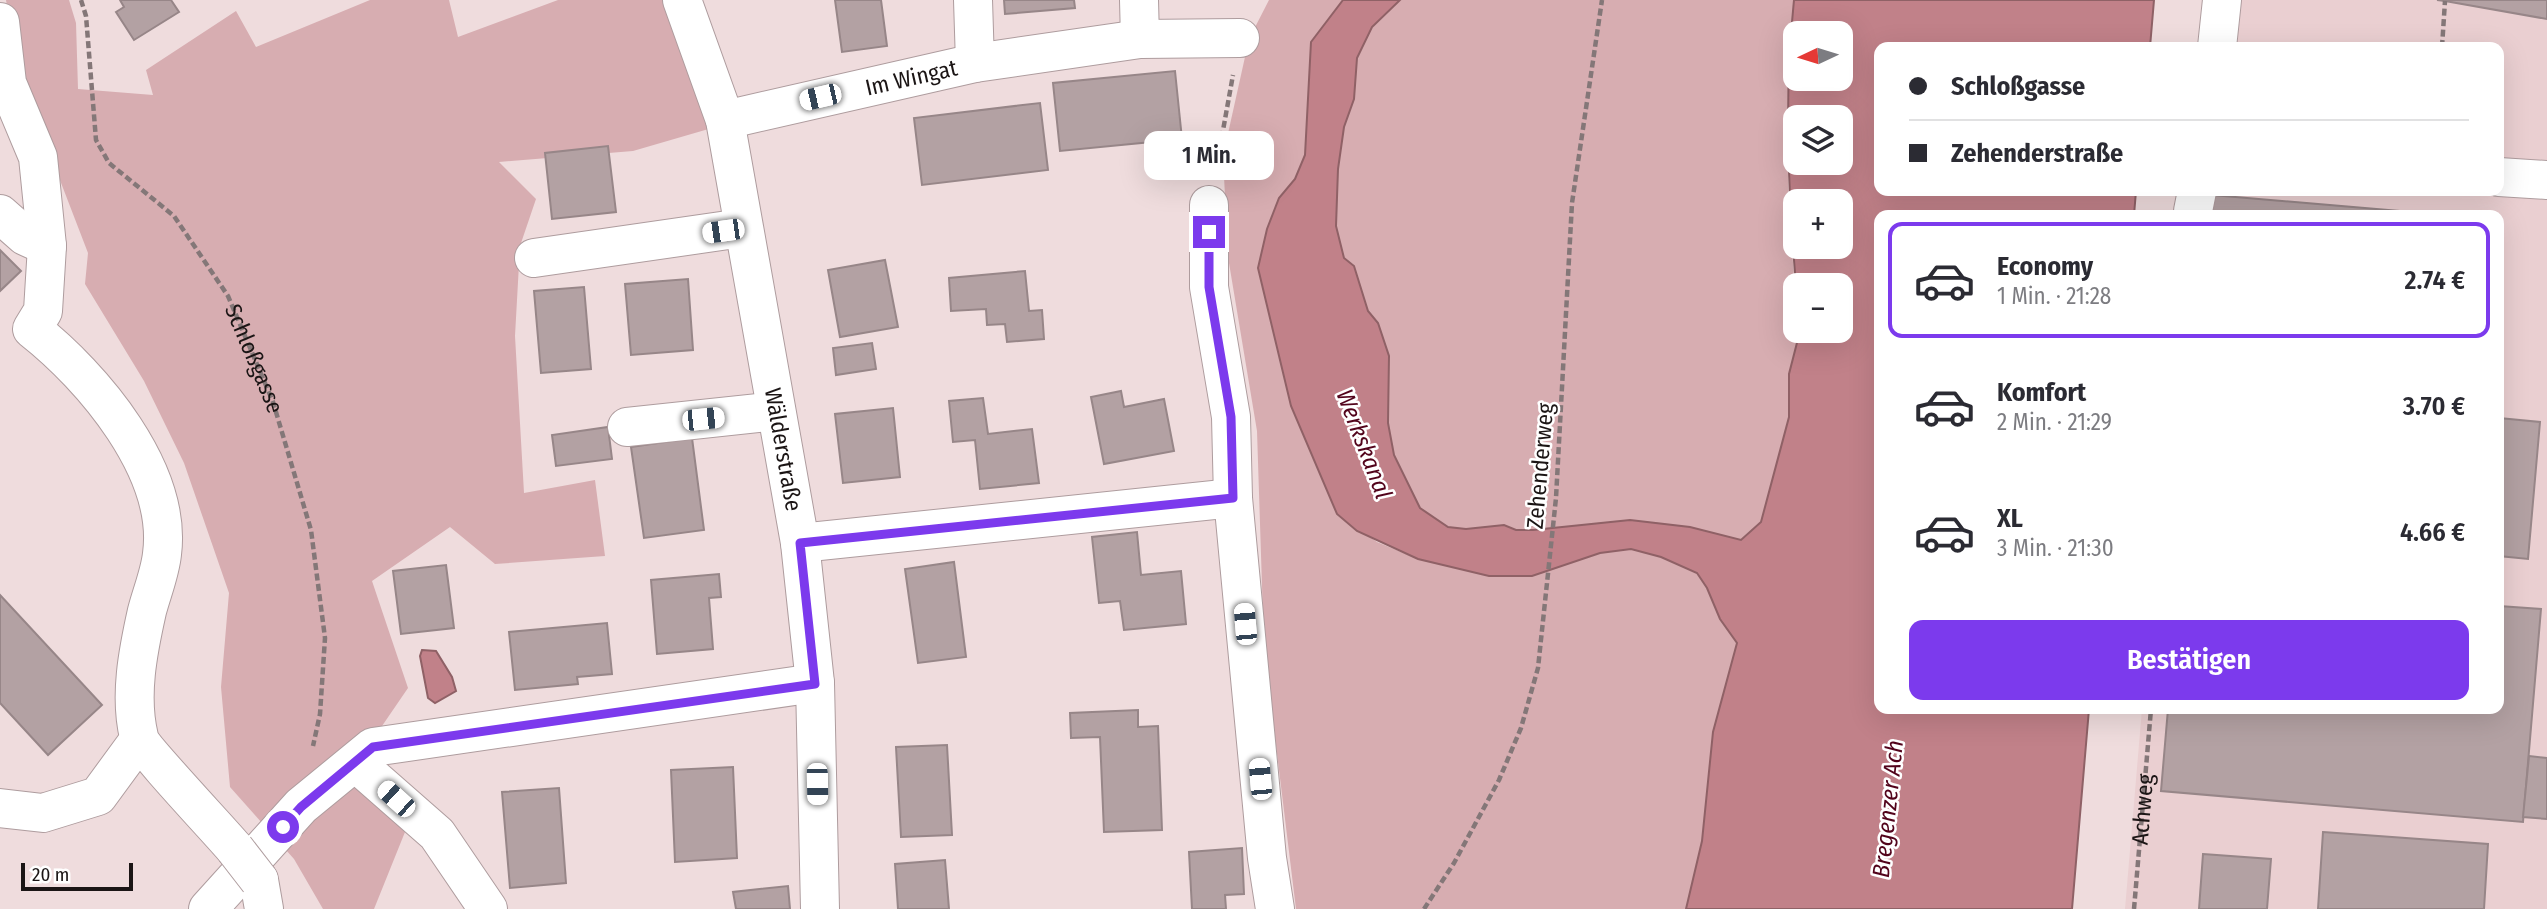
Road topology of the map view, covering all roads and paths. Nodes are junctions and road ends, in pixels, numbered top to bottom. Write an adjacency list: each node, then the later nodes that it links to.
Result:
1 (81, 0): 30 (path, Schloßgasse)
2 (682, 0): 15 (street, Wälderstraße)
3 (973, 0): 13 (street, Im Wingat)
4 (1139, 0): 10 (street)
5 (1602, 0): 38 (path, Zehenderweg)
6 (2222, 0): 11 (street)
7 (2445, 1): 12 (path)
8 (0, 22): 14 (street)
9 (1240, 38): 10 (street, Im Wingat); 18 (path)
10 (1140, 39): 13 (street, Im Wingat)
11 (2218, 42)
12 (2442, 42)
13 (975, 63): 15 (street, Im Wingat)
14 (3, 83): 21 (street)
15 (725, 120): 20 (street, Wälderstraße)
16 (2504, 177): 17 (street)
17 (2547, 180)
18 (1209, 205): 25 (street)
19 (0, 214): 21 (street)
20 (742, 228): 22 (street); 23 (street, Wälderstraße)
21 (47, 246): 29 (street)
22 (534, 258)
23 (776, 411): 24 (street); 26 (street, Wälderstraße)
24 (627, 428)
25 (1233, 498): 26 (street); 37 (street)
26 (800, 543): 27 (street, Wälderstraße)
27 (815, 684): 31 (street); 36 (street, Wälderstraße)
28 (2151, 714): 39 (path, Achweg)
29 (139, 740): 32 (street); 33 (street, bridge)
30 (311, 753)
31 (356, 763): 34 (street); 35 (street)
32 (0, 808)
33 (262, 894)
34 (208, 909)
35 (488, 909)
36 (820, 909)
37 (1275, 909)
38 (1424, 909)
39 (2134, 909)

